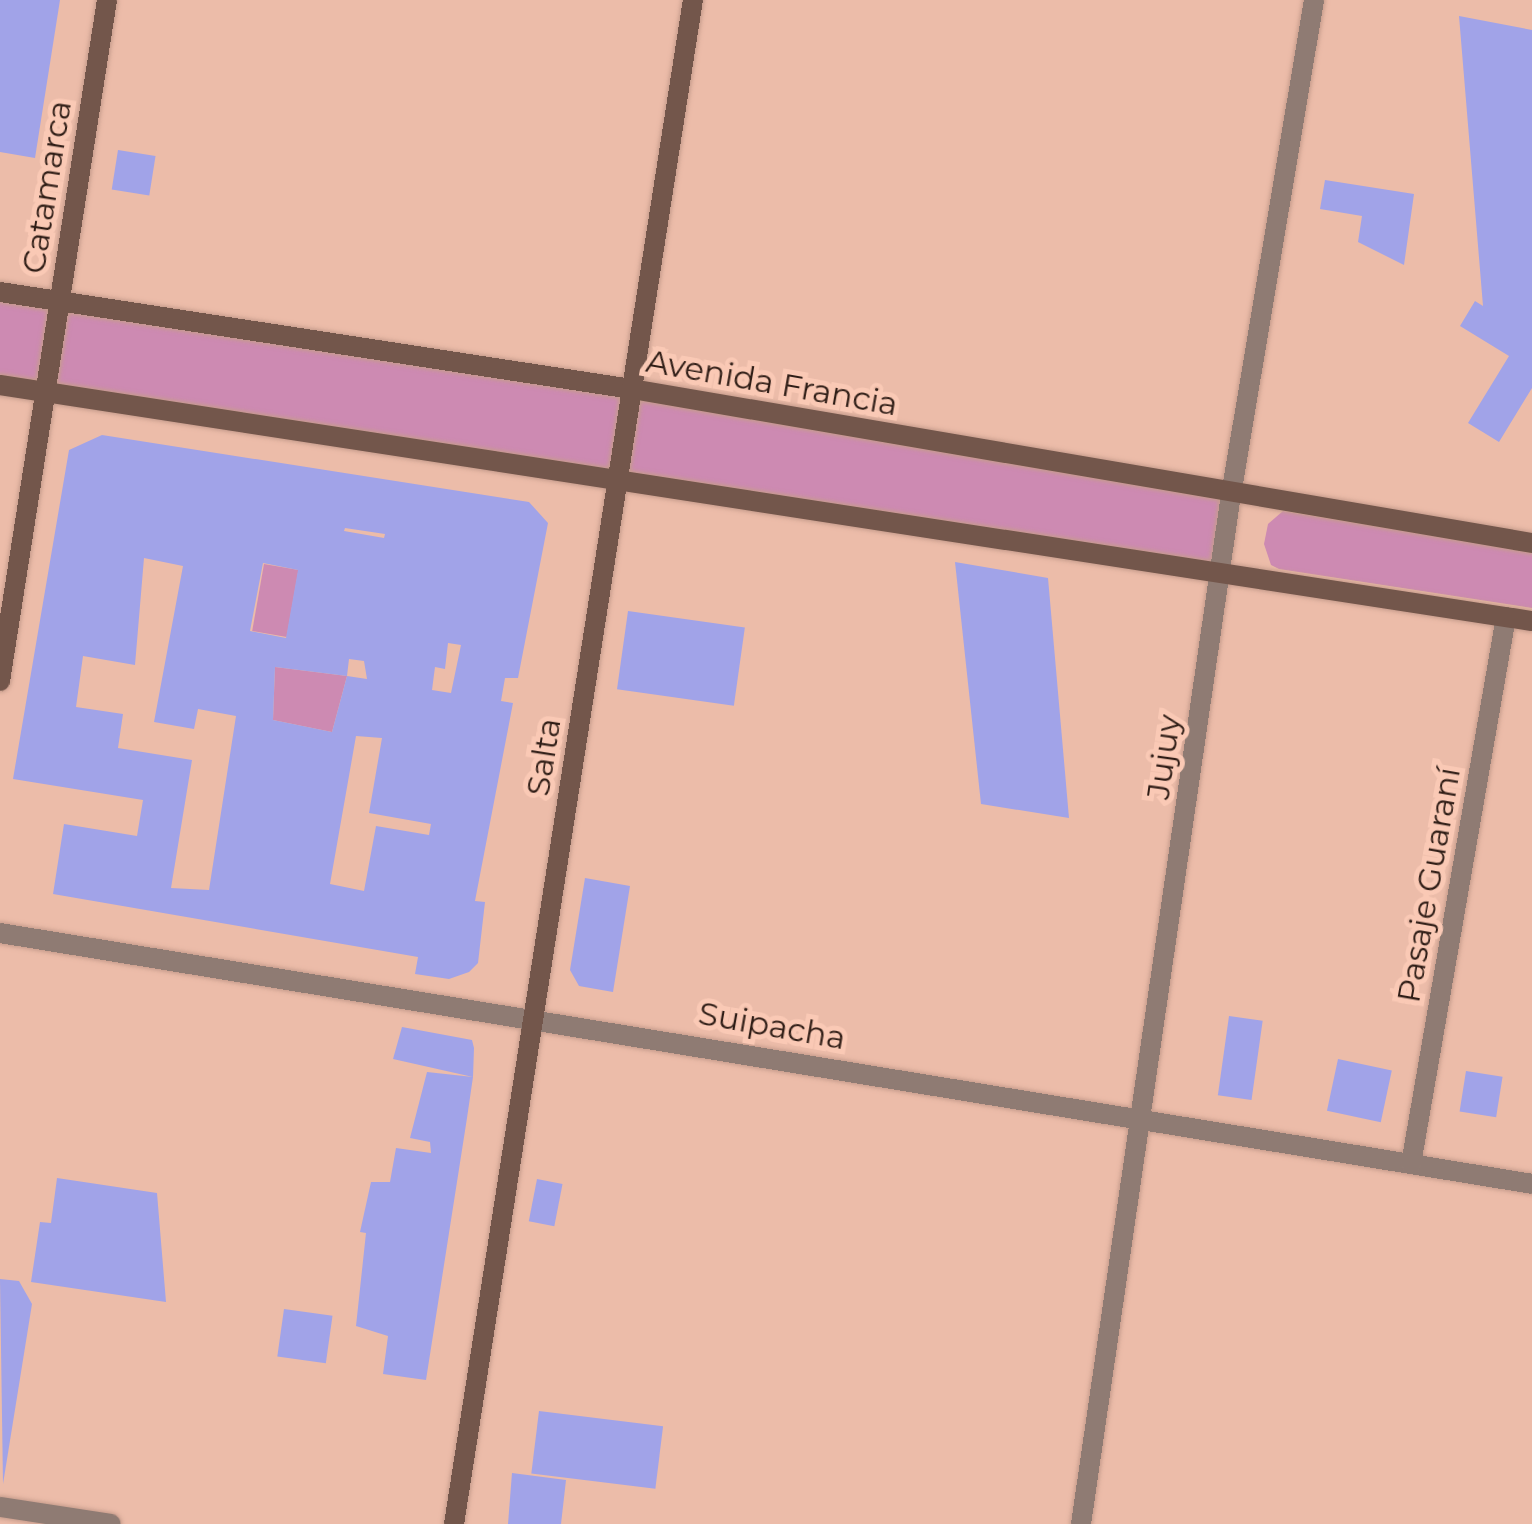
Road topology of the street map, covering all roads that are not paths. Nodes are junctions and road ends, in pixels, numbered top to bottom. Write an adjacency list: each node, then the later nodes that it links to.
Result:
1 (107, 0): 5 (street, Catamarca)
2 (693, 0): 7 (street, Salta)
3 (1314, 0): 10 (street, Jujuy)
4 (0, 292): 5 (street, Avenida Francia)
5 (60, 301): 7 (street, Avenida Francia); 8 (street, Catamarca)
6 (0, 384): 8 (street)
7 (632, 389): 9 (street, Salta); 10 (street, Avenida Francia)
8 (46, 391): 9 (street); 15 (street, Catamarca)
9 (618, 480): 12 (street); 17 (street, Salta)
10 (1231, 495): 11 (street, Avenida Francia); 12 (street, Jujuy)
11 (1532, 543)
12 (1220, 573): 13 (street); 18 (street, Jujuy)
13 (1506, 617): 14 (street); 19 (street, Pasaje Guaraní)
14 (1532, 621)
15 (0, 680)
16 (0, 933): 17 (street, Suipacha)
17 (533, 1016): 18 (street, Suipacha); 23 (street, Salta)
18 (1143, 1120): 19 (street, Suipacha); 24 (street, Jujuy)
19 (1411, 1164): 20 (street, Suipacha)
20 (1532, 1184)
21 (0, 1506): 22 (street)
22 (111, 1524)
23 (454, 1524)
24 (1081, 1524)

